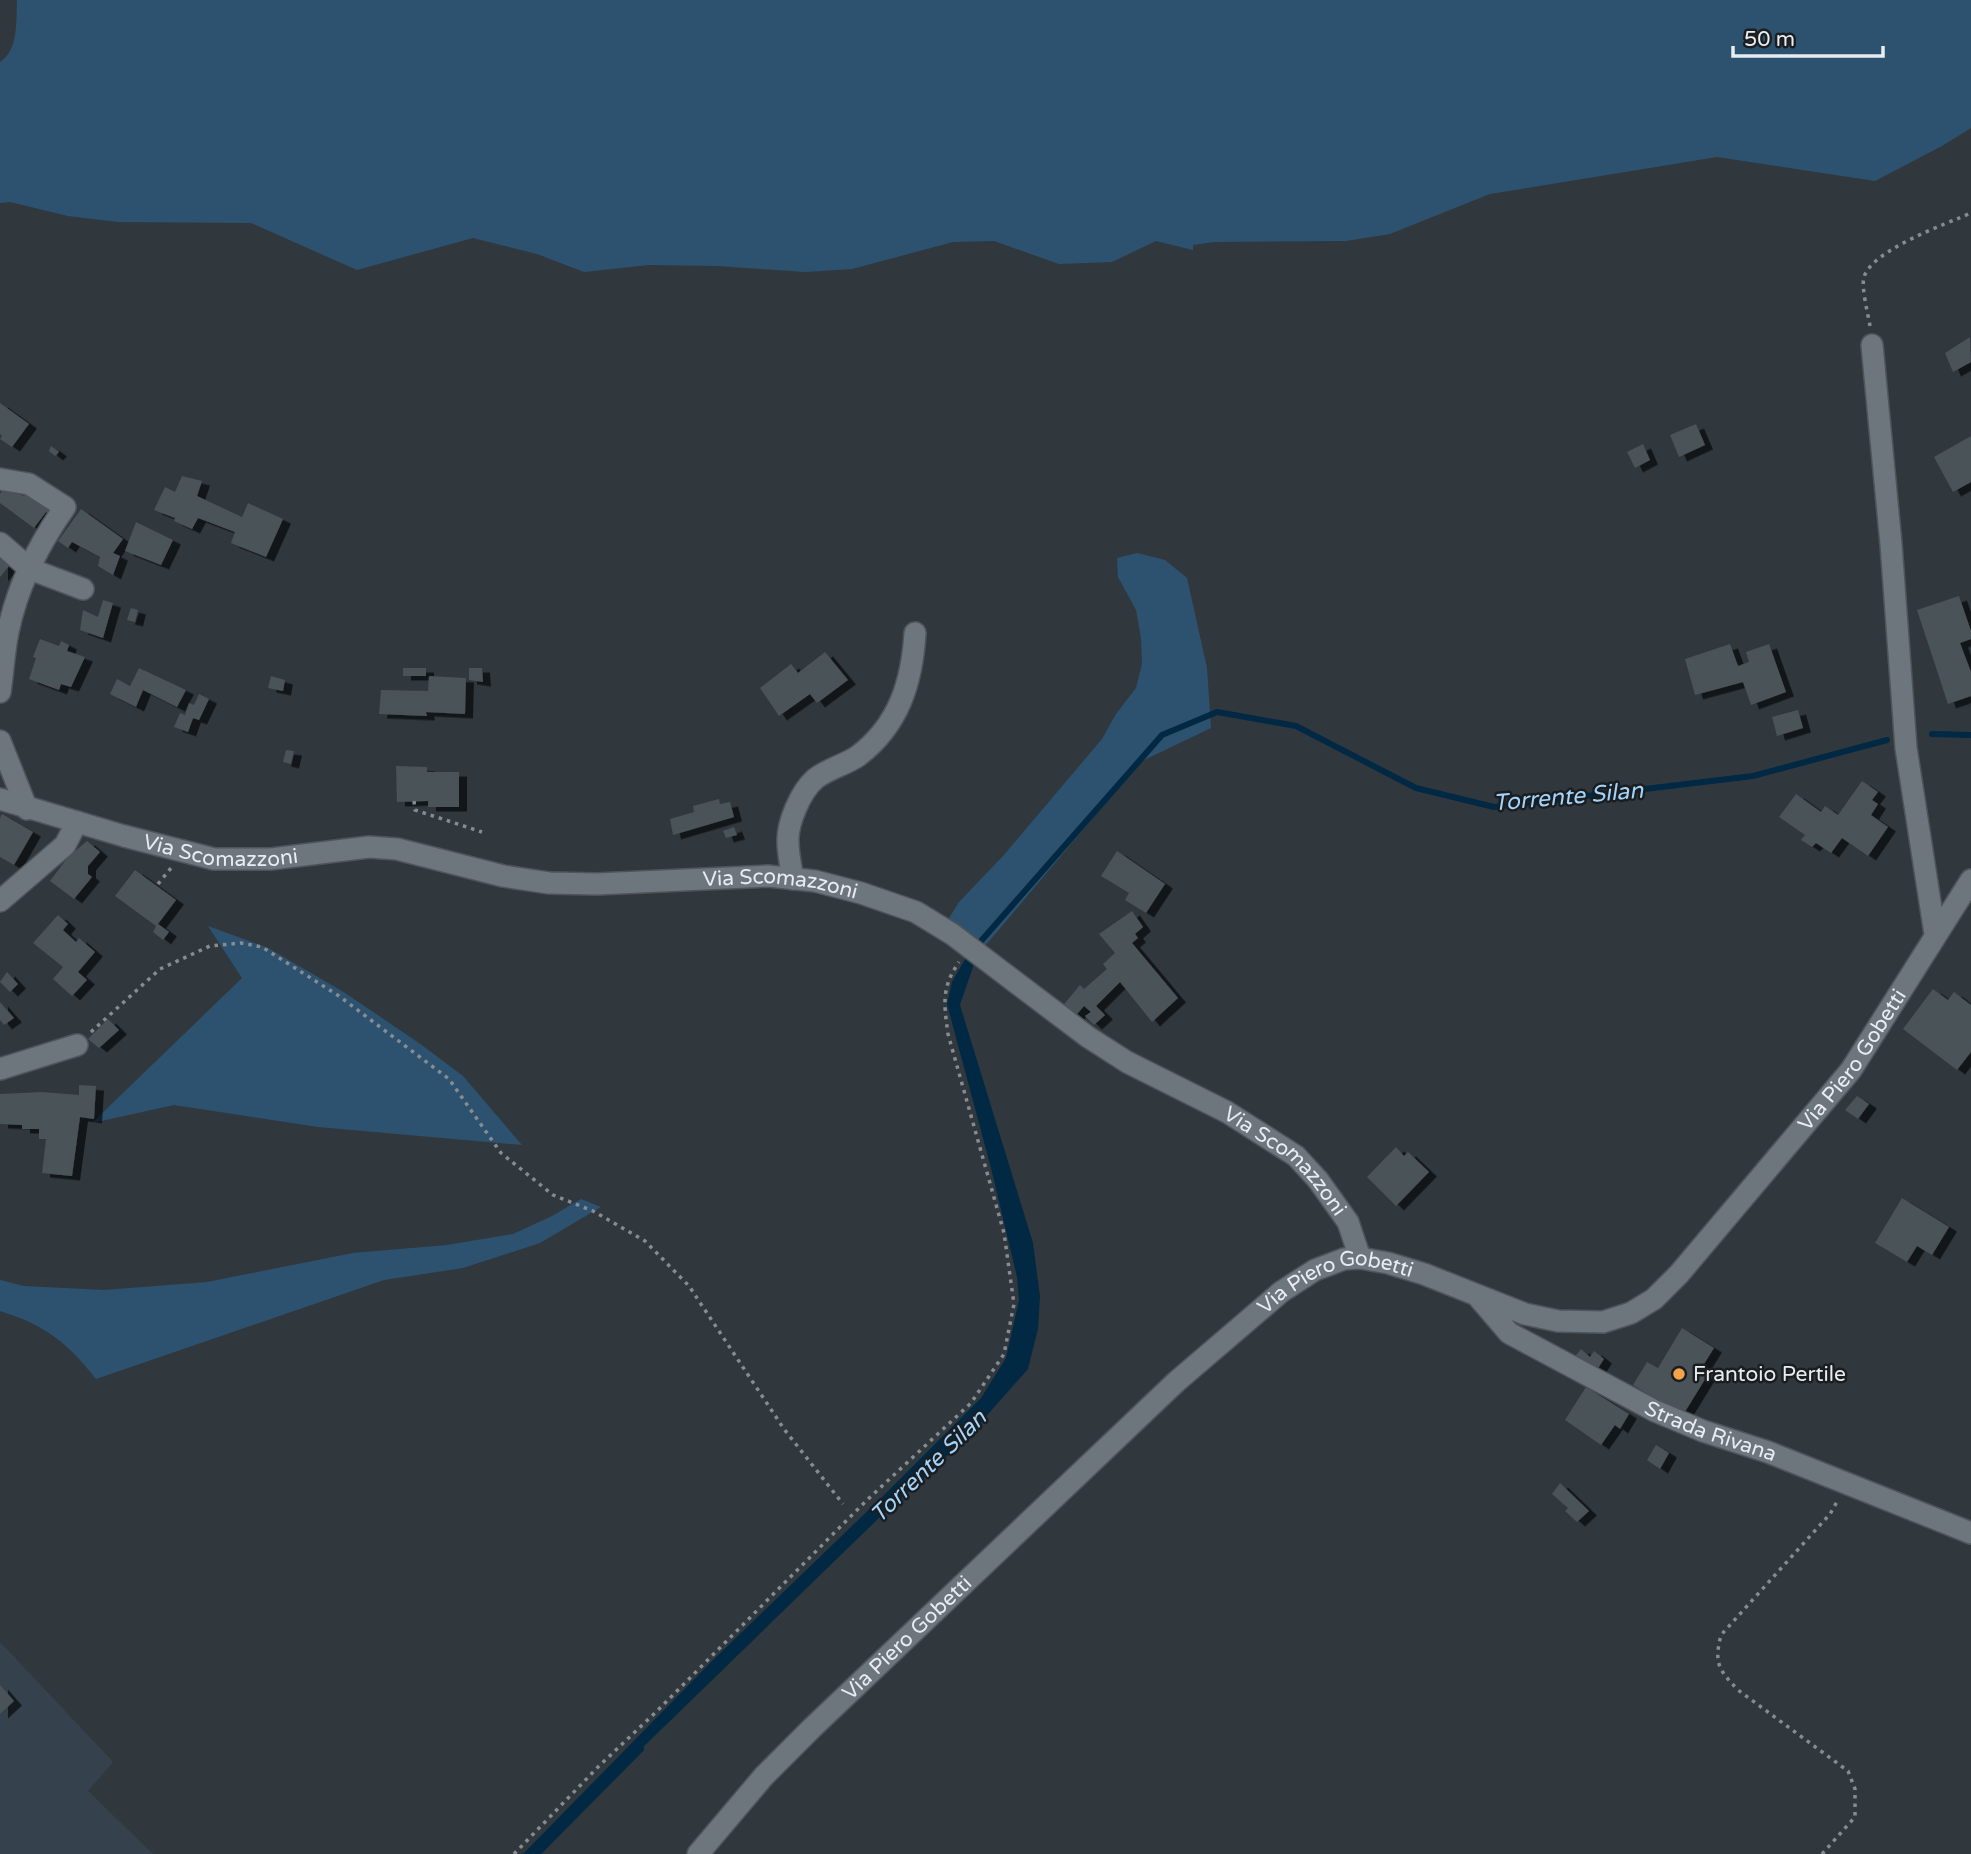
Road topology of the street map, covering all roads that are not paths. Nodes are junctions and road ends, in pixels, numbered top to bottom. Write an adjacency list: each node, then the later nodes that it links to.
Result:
1 (1872, 345): 15 (street)
2 (0, 480): 4 (street)
3 (0, 543): 4 (street)
4 (30, 569): 5 (street); 7 (street)
5 (83, 589)
6 (915, 633): 12 (street)
7 (0, 692)
8 (0, 741): 10 (street)
9 (0, 799): 10 (street, Via Scomazzoni)
10 (27, 809): 11 (street, Via Scomazzoni)
11 (77, 822): 12 (street, Via Scomazzoni); 14 (street)
12 (793, 879): 18 (street, Via Scomazzoni)
13 (1971, 880): 15 (street, Via Piero Gobetti)
14 (0, 901)
15 (1935, 934): 19 (street, Via Piero Gobetti)
16 (77, 1045): 17 (street)
17 (0, 1069)
18 (1360, 1258): 19 (street, Via Piero Gobetti); 21 (street, Via Piero Gobetti)
19 (1473, 1292): 20 (street, Strada Rivana)
20 (1971, 1533)
21 (698, 1854)

